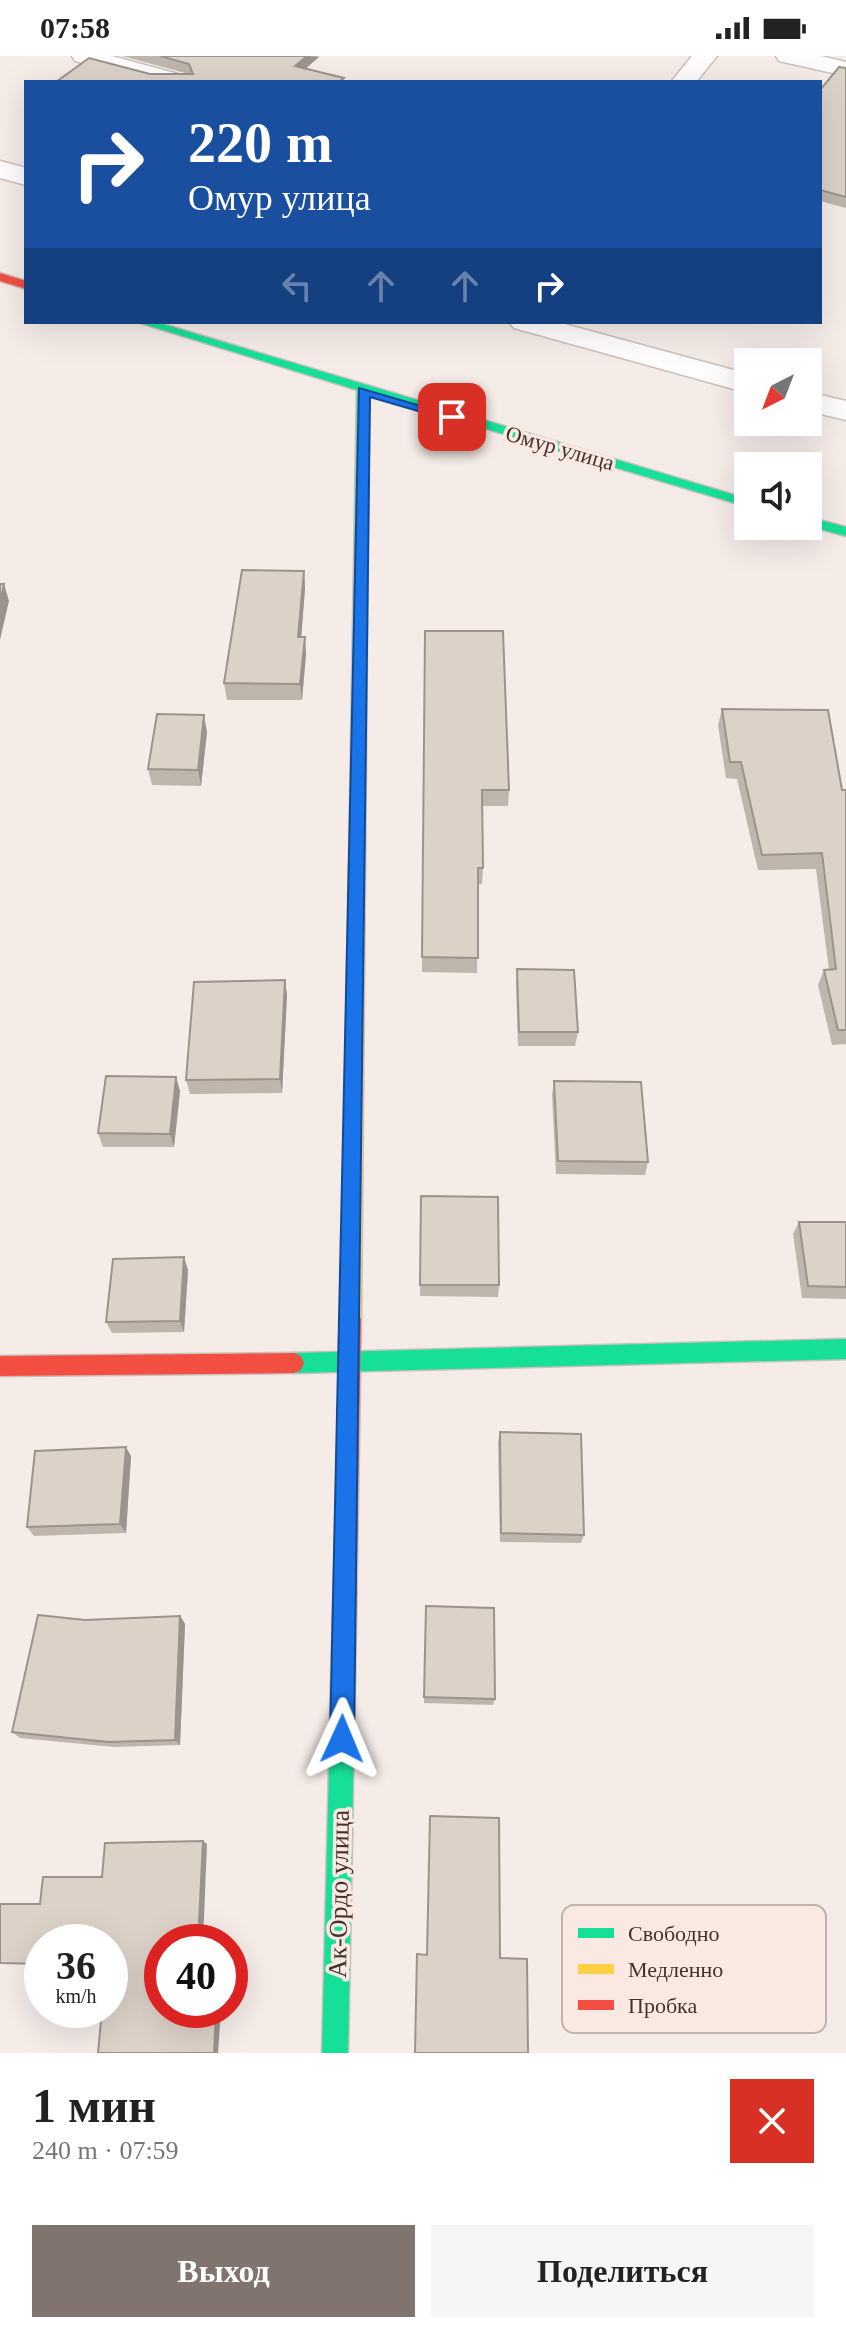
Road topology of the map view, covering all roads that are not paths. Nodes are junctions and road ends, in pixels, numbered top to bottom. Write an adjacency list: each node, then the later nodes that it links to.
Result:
1 (84, 56): 5 (street)
2 (705, 56): 6 (street)
3 (788, 56): 4 (street)
4 (846, 69)
5 (173, 80)
6 (685, 80)
7 (0, 169): 8 (street)
8 (24, 176)
9 (0, 277): 10 (street)
10 (24, 284)
11 (149, 324): 14 (street, Омур улица)
12 (531, 324): 13 (street)
13 (734, 380)
14 (363, 391): 17 (street, Омур улица); 21 (street, Ак-Ордо улица)
15 (822, 405): 16 (street)
16 (846, 411)
17 (734, 499)
18 (822, 525): 19 (street)
19 (846, 532)
20 (846, 1349): 21 (street)
21 (350, 1363): 22 (street); 23 (street, Ак-Ордо улица)
22 (0, 1366)
23 (335, 2053)

